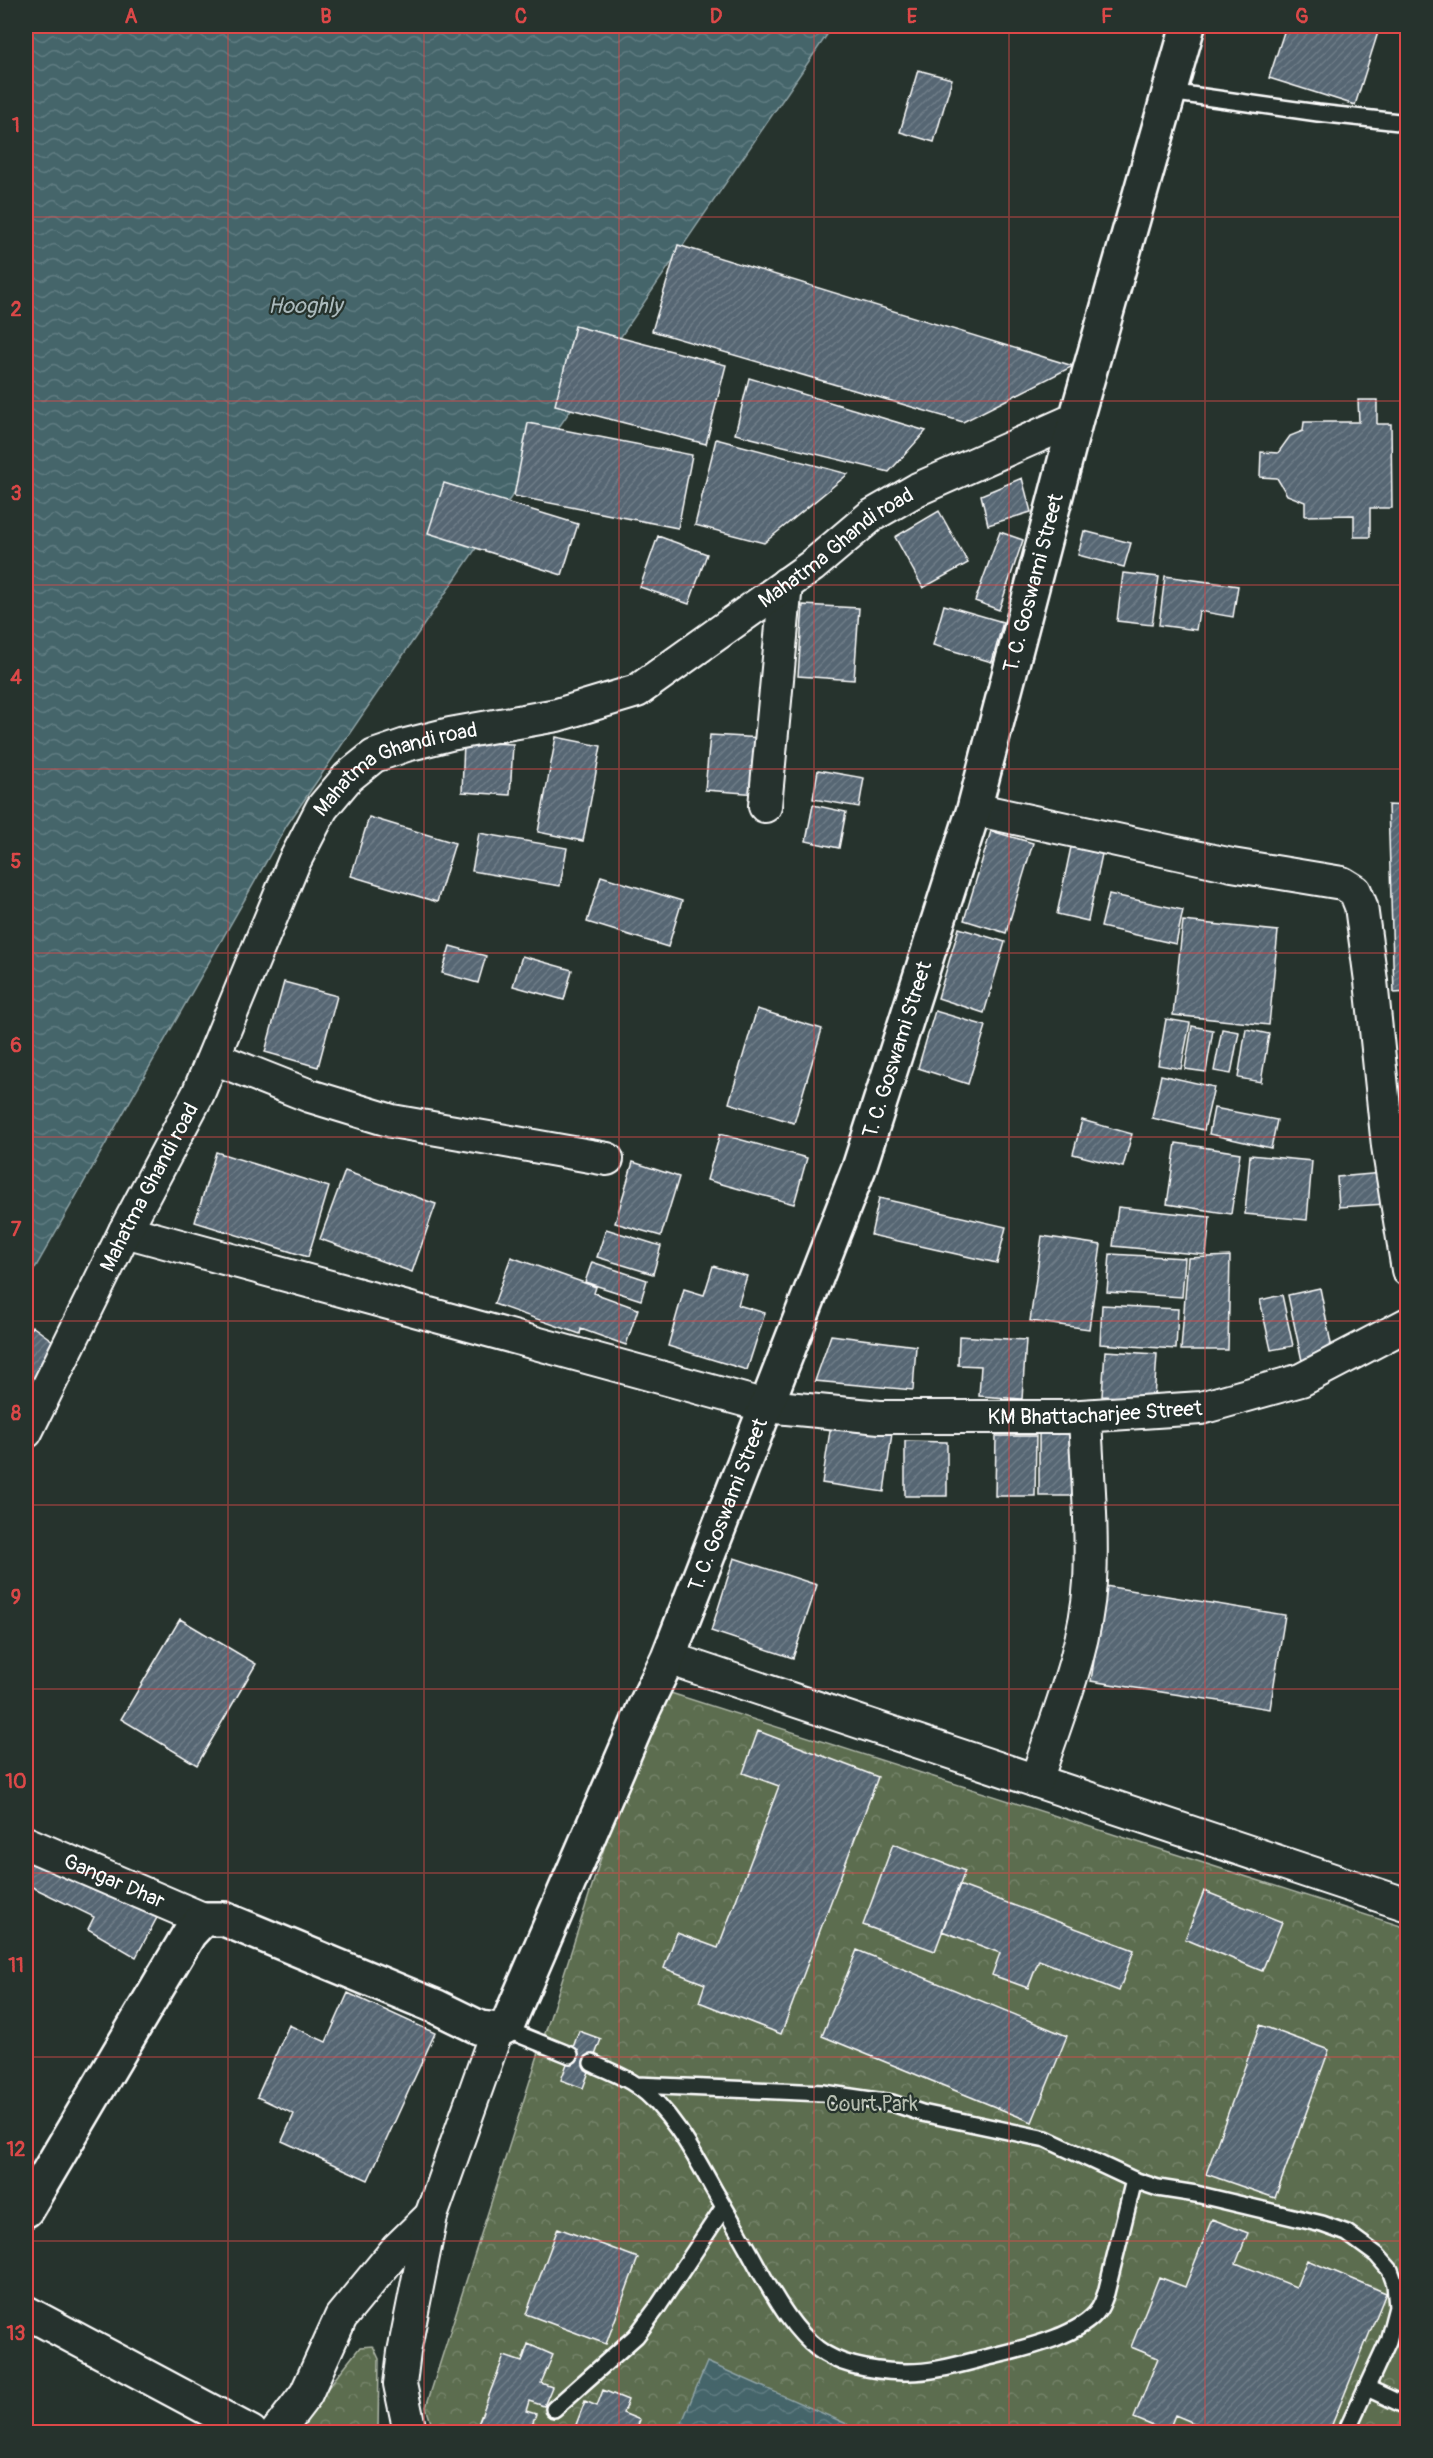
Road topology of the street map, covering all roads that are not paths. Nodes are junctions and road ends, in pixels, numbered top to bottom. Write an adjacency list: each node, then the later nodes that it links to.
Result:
1 (1188, 26): 2 (street, T. C. Goswami Street)
2 (1169, 92): 3 (lane); 4 (street, T. C. Goswami Street)
3 (1407, 123)
4 (1077, 419): 5 (street, Mahatma Ghandi road); 7 (street, T. C. Goswami Street)
5 (786, 584): 6 (street); 8 (street, Mahatma Ghandi road)
6 (765, 806)
7 (974, 809): 11 (street); 13 (street, T. C. Goswami Street)
8 (214, 1058): 9 (street); 10 (street, Mahatma Ghandi road)
9 (607, 1160)
10 (125, 1231): 13 (street, KM Bhattacharjee Street); 15 (street, Mahatma Ghandi road)
11 (1407, 1270)
12 (1407, 1324): 14 (street, KM Bhattacharjee Street)
13 (766, 1406): 14 (street, KM Bhattacharjee Street); 16 (street, T. C. Goswami Street)
14 (1086, 1416): 17 (street)
15 (26, 1432)
16 (668, 1658): 17 (street); 21 (street, T. C. Goswami Street)
17 (1036, 1781): 19 (street)
18 (26, 1843): 20 (street, Gangar Dhar)
19 (1407, 1905)
20 (203, 1919): 21 (street); 27 (street)
21 (500, 2029): 22 (lane); 28 (street)
22 (570, 2055)
23 (592, 2063): 24 (lane)
24 (637, 2085): 25 (lane); 26 (lane)
25 (1134, 2180): 26 (lane); 30 (lane)
26 (724, 2207): 32 (lane)
27 (26, 2210)
28 (431, 2216): 34 (street); 35 (street)
29 (26, 2312): 33 (street)
30 (1367, 2388): 31 (lane); 36 (lane)
31 (1407, 2407)
32 (554, 2409)
33 (251, 2433)
34 (277, 2433)
35 (410, 2433)
36 (1346, 2433)

